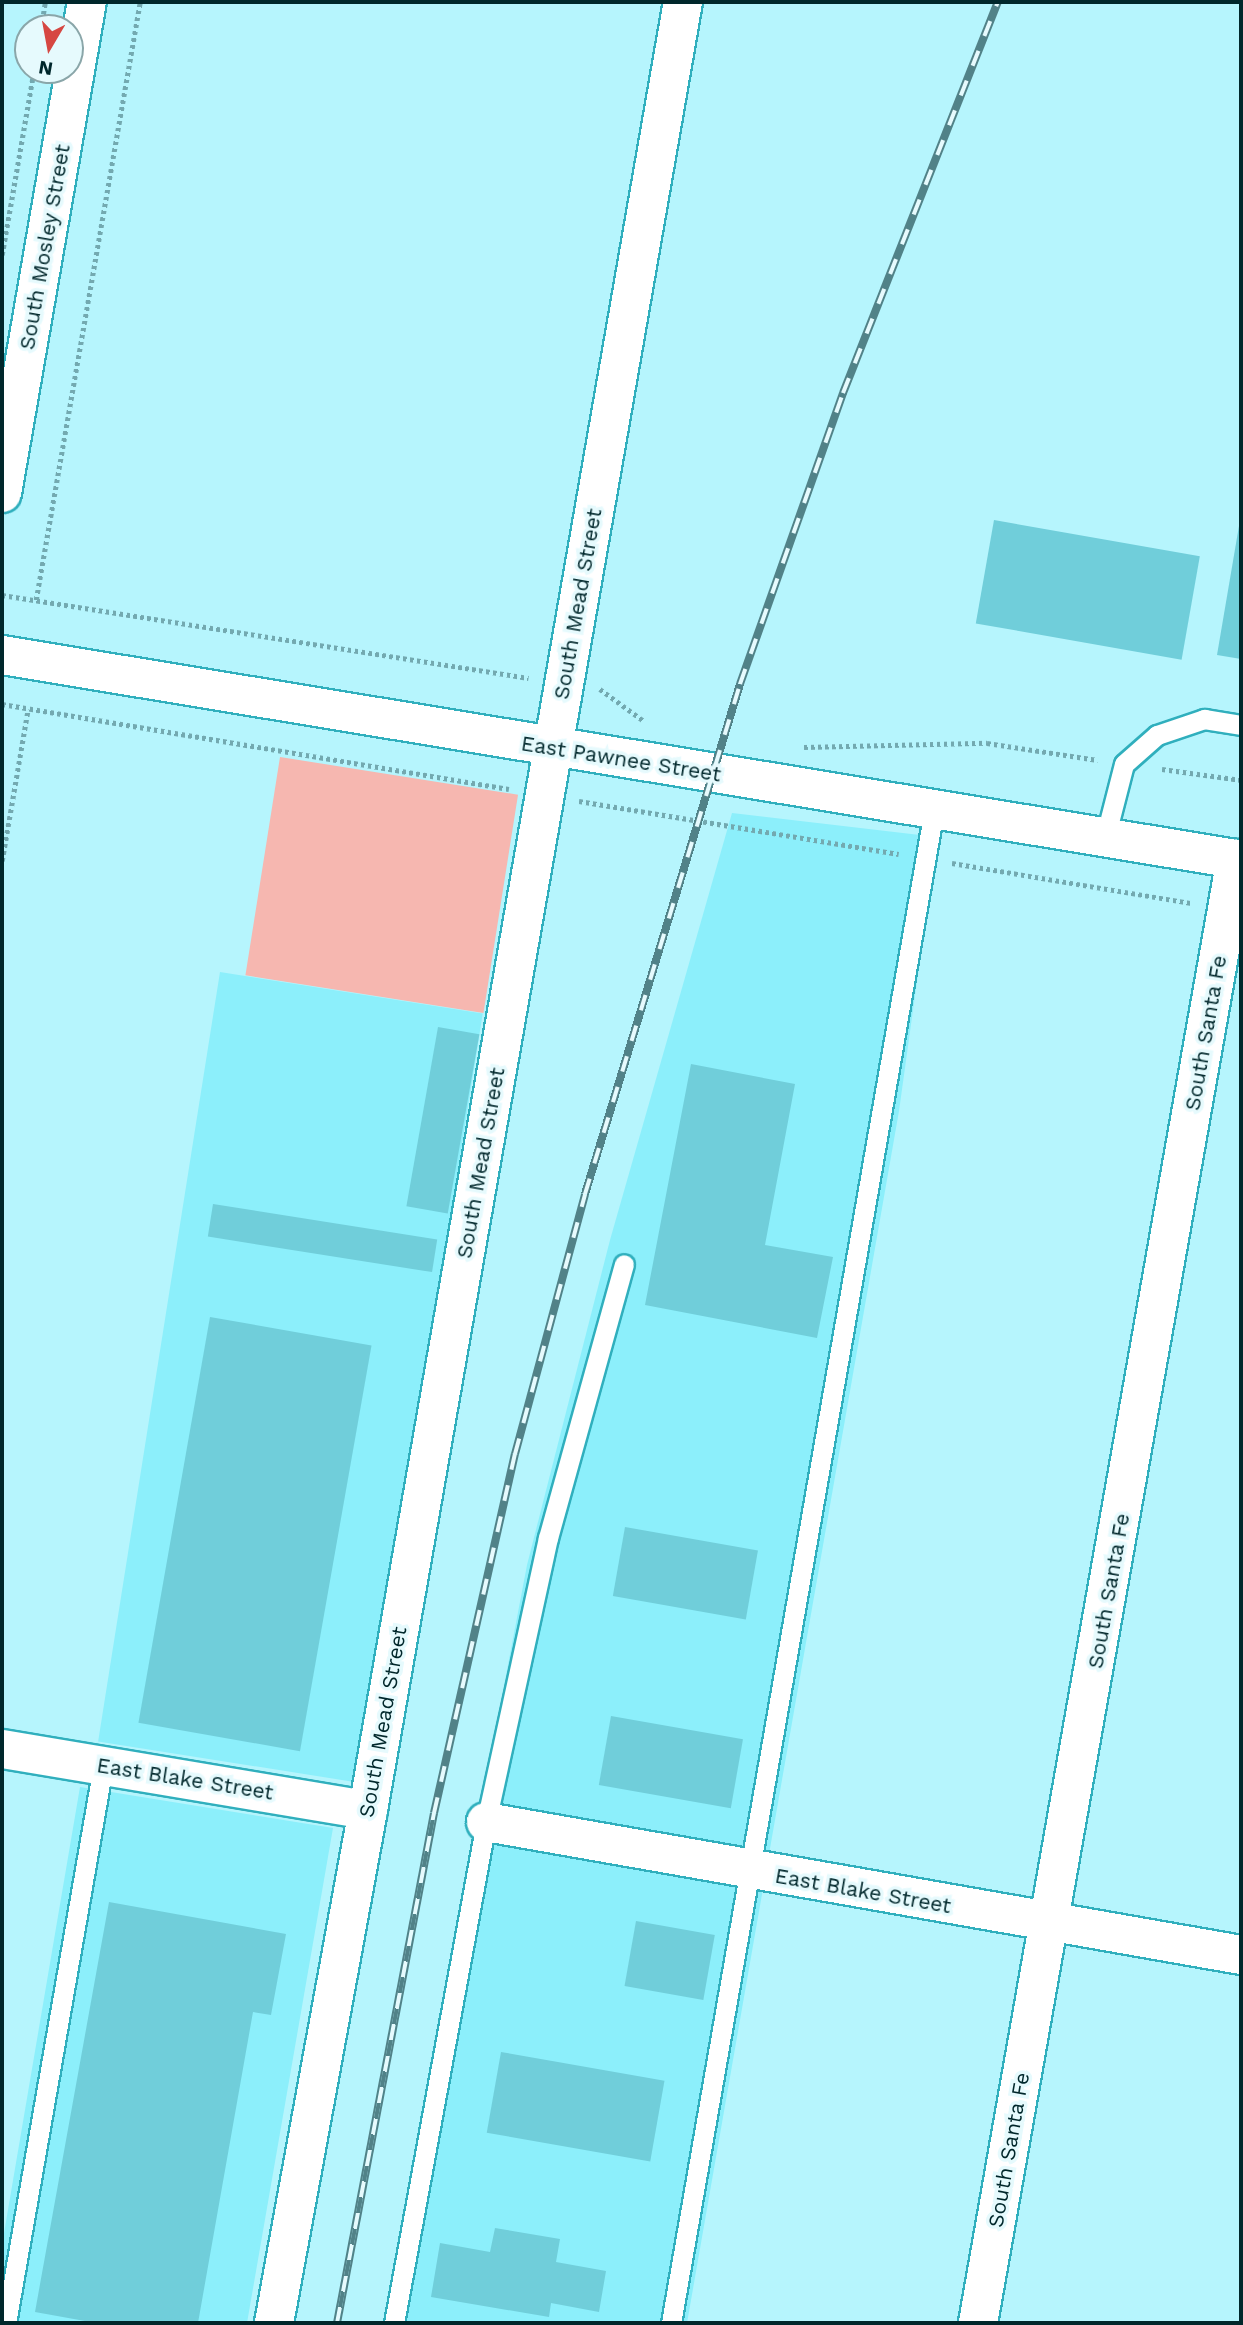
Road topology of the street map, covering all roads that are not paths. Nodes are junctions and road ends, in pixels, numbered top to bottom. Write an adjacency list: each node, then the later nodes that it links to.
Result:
1 (87, 2): 3 (street, South Mosley Street)
2 (683, 2): 6 (street, South Mead Street)
3 (2, 493)
4 (2, 655): 6 (street, East Pawnee Street)
5 (1241, 725): 8 (lane)
6 (553, 748): 7 (street, East Pawnee Street); 13 (street, South Mead Street)
7 (934, 810): 8 (street, East Pawnee Street); 15 (lane)
8 (1105, 838): 9 (street, East Pawnee Street)
9 (1240, 857): 16 (street, South Santa Fe)
10 (624, 1264): 14 (lane)
11 (2, 1749): 12 (street, East Blake Street)
12 (103, 1766): 13 (street, East Blake Street); 18 (lane)
13 (368, 1810): 19 (street, South Mead Street)
14 (486, 1822): 15 (street, East Blake Street); 20 (lane)
15 (748, 1870): 16 (street, East Blake Street); 21 (lane)
16 (1049, 1924): 17 (street, East Blake Street); 22 (street, South Santa Fe)
17 (1241, 1955)
18 (6, 2323)
19 (274, 2323)
20 (394, 2323)
21 (671, 2323)
22 (978, 2323)

